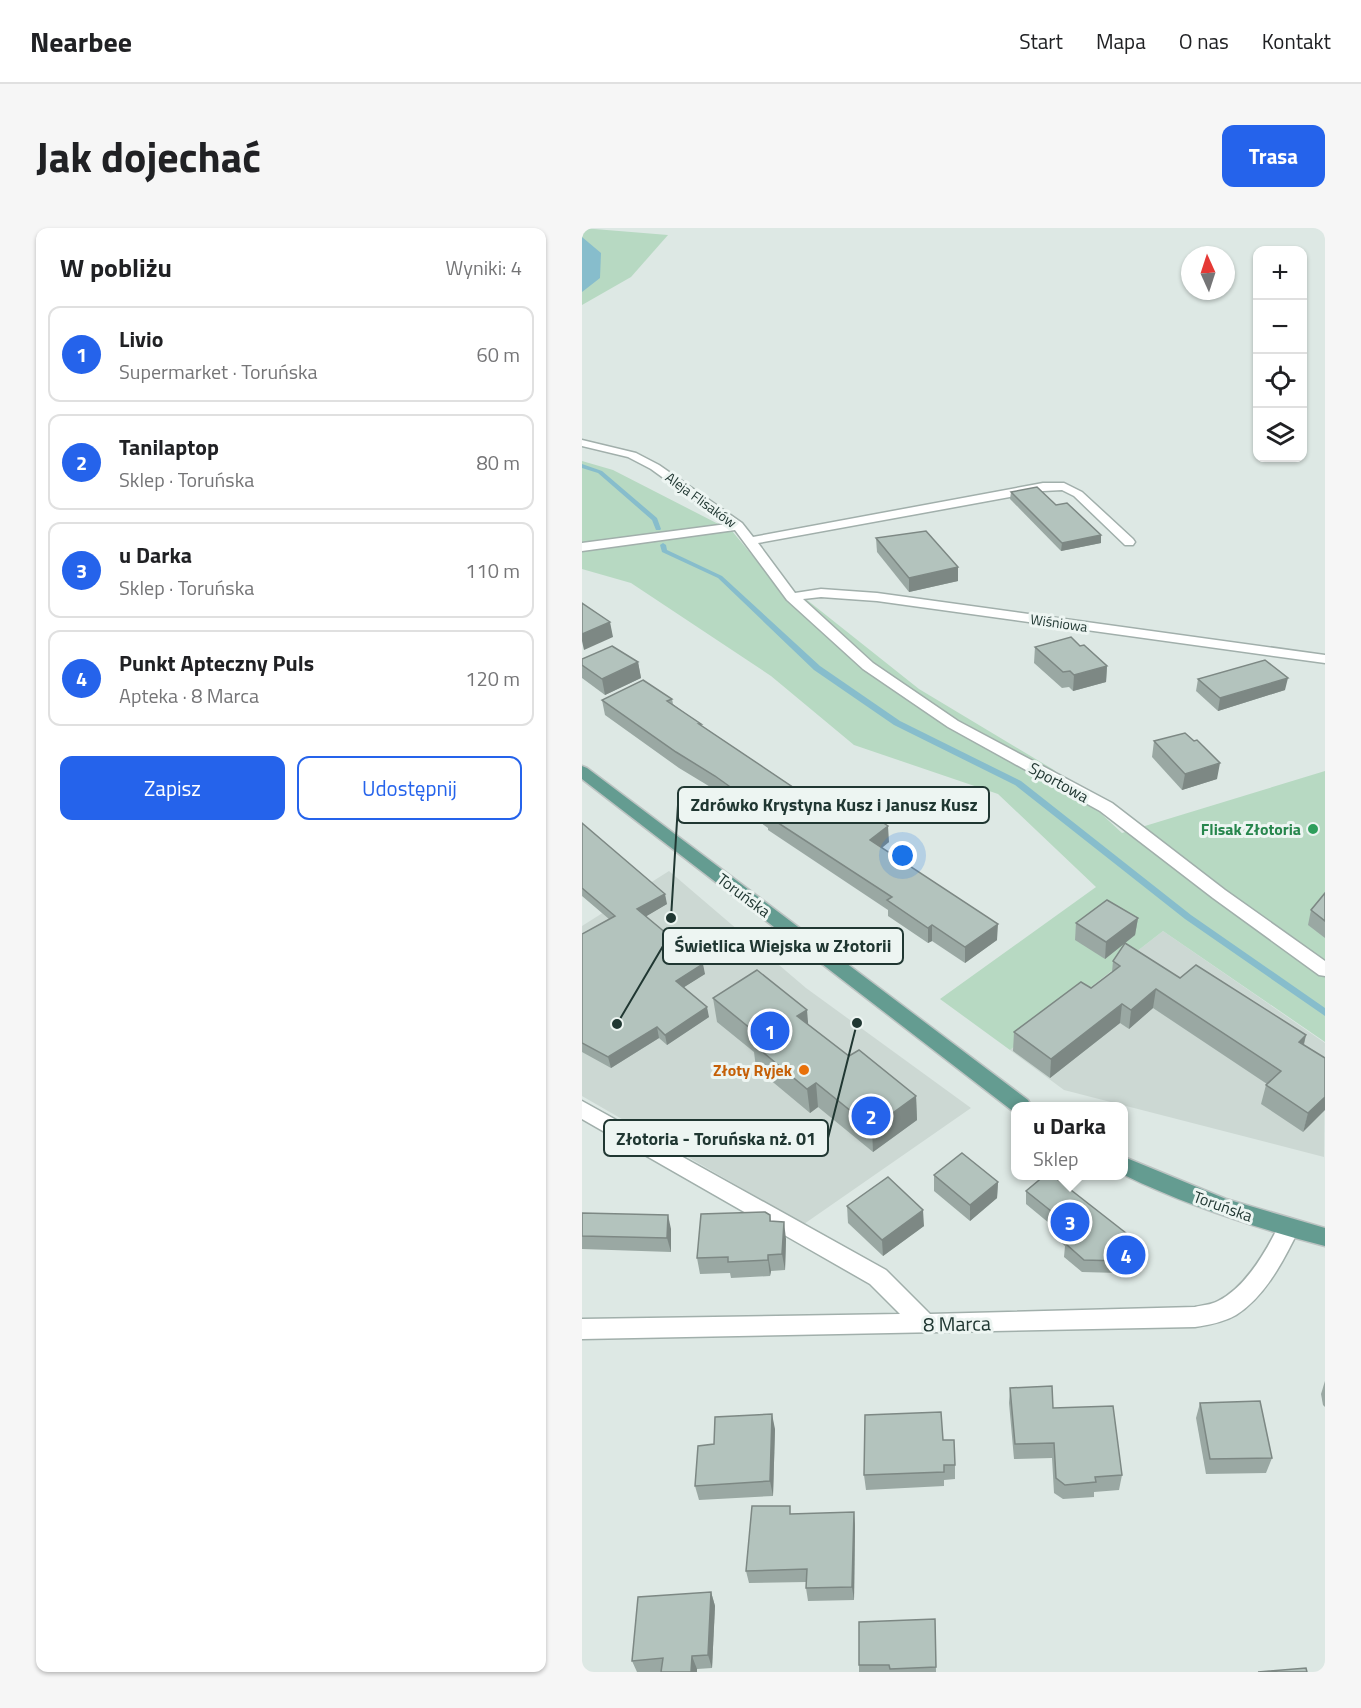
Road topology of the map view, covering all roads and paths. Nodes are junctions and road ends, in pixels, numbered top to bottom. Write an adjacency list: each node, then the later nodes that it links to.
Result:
1 (582, 443): 2 (street, Aleja Flisaków)
2 (738, 526): 3 (street, Aleja Flisaków); 5 (street)
3 (750, 541): 4 (street); 6 (street, Aleja Flisaków)
4 (1129, 542)
5 (582, 547)
6 (792, 597): 7 (street, Wiśniowa); 9 (street, Sportowa)
7 (1325, 659)
8 (582, 771): 10 (main road, Toruńska)
9 (1325, 970)
10 (1014, 1102)
11 (582, 1109): 15 (street)
12 (1128, 1167): 13 (main road, Toruńska)
13 (1289, 1227): 14 (main road, Toruńska); 15 (street, 8 Marca)
14 (1325, 1237)
15 (925, 1324): 16 (street, 8 Marca)
16 (582, 1329)

